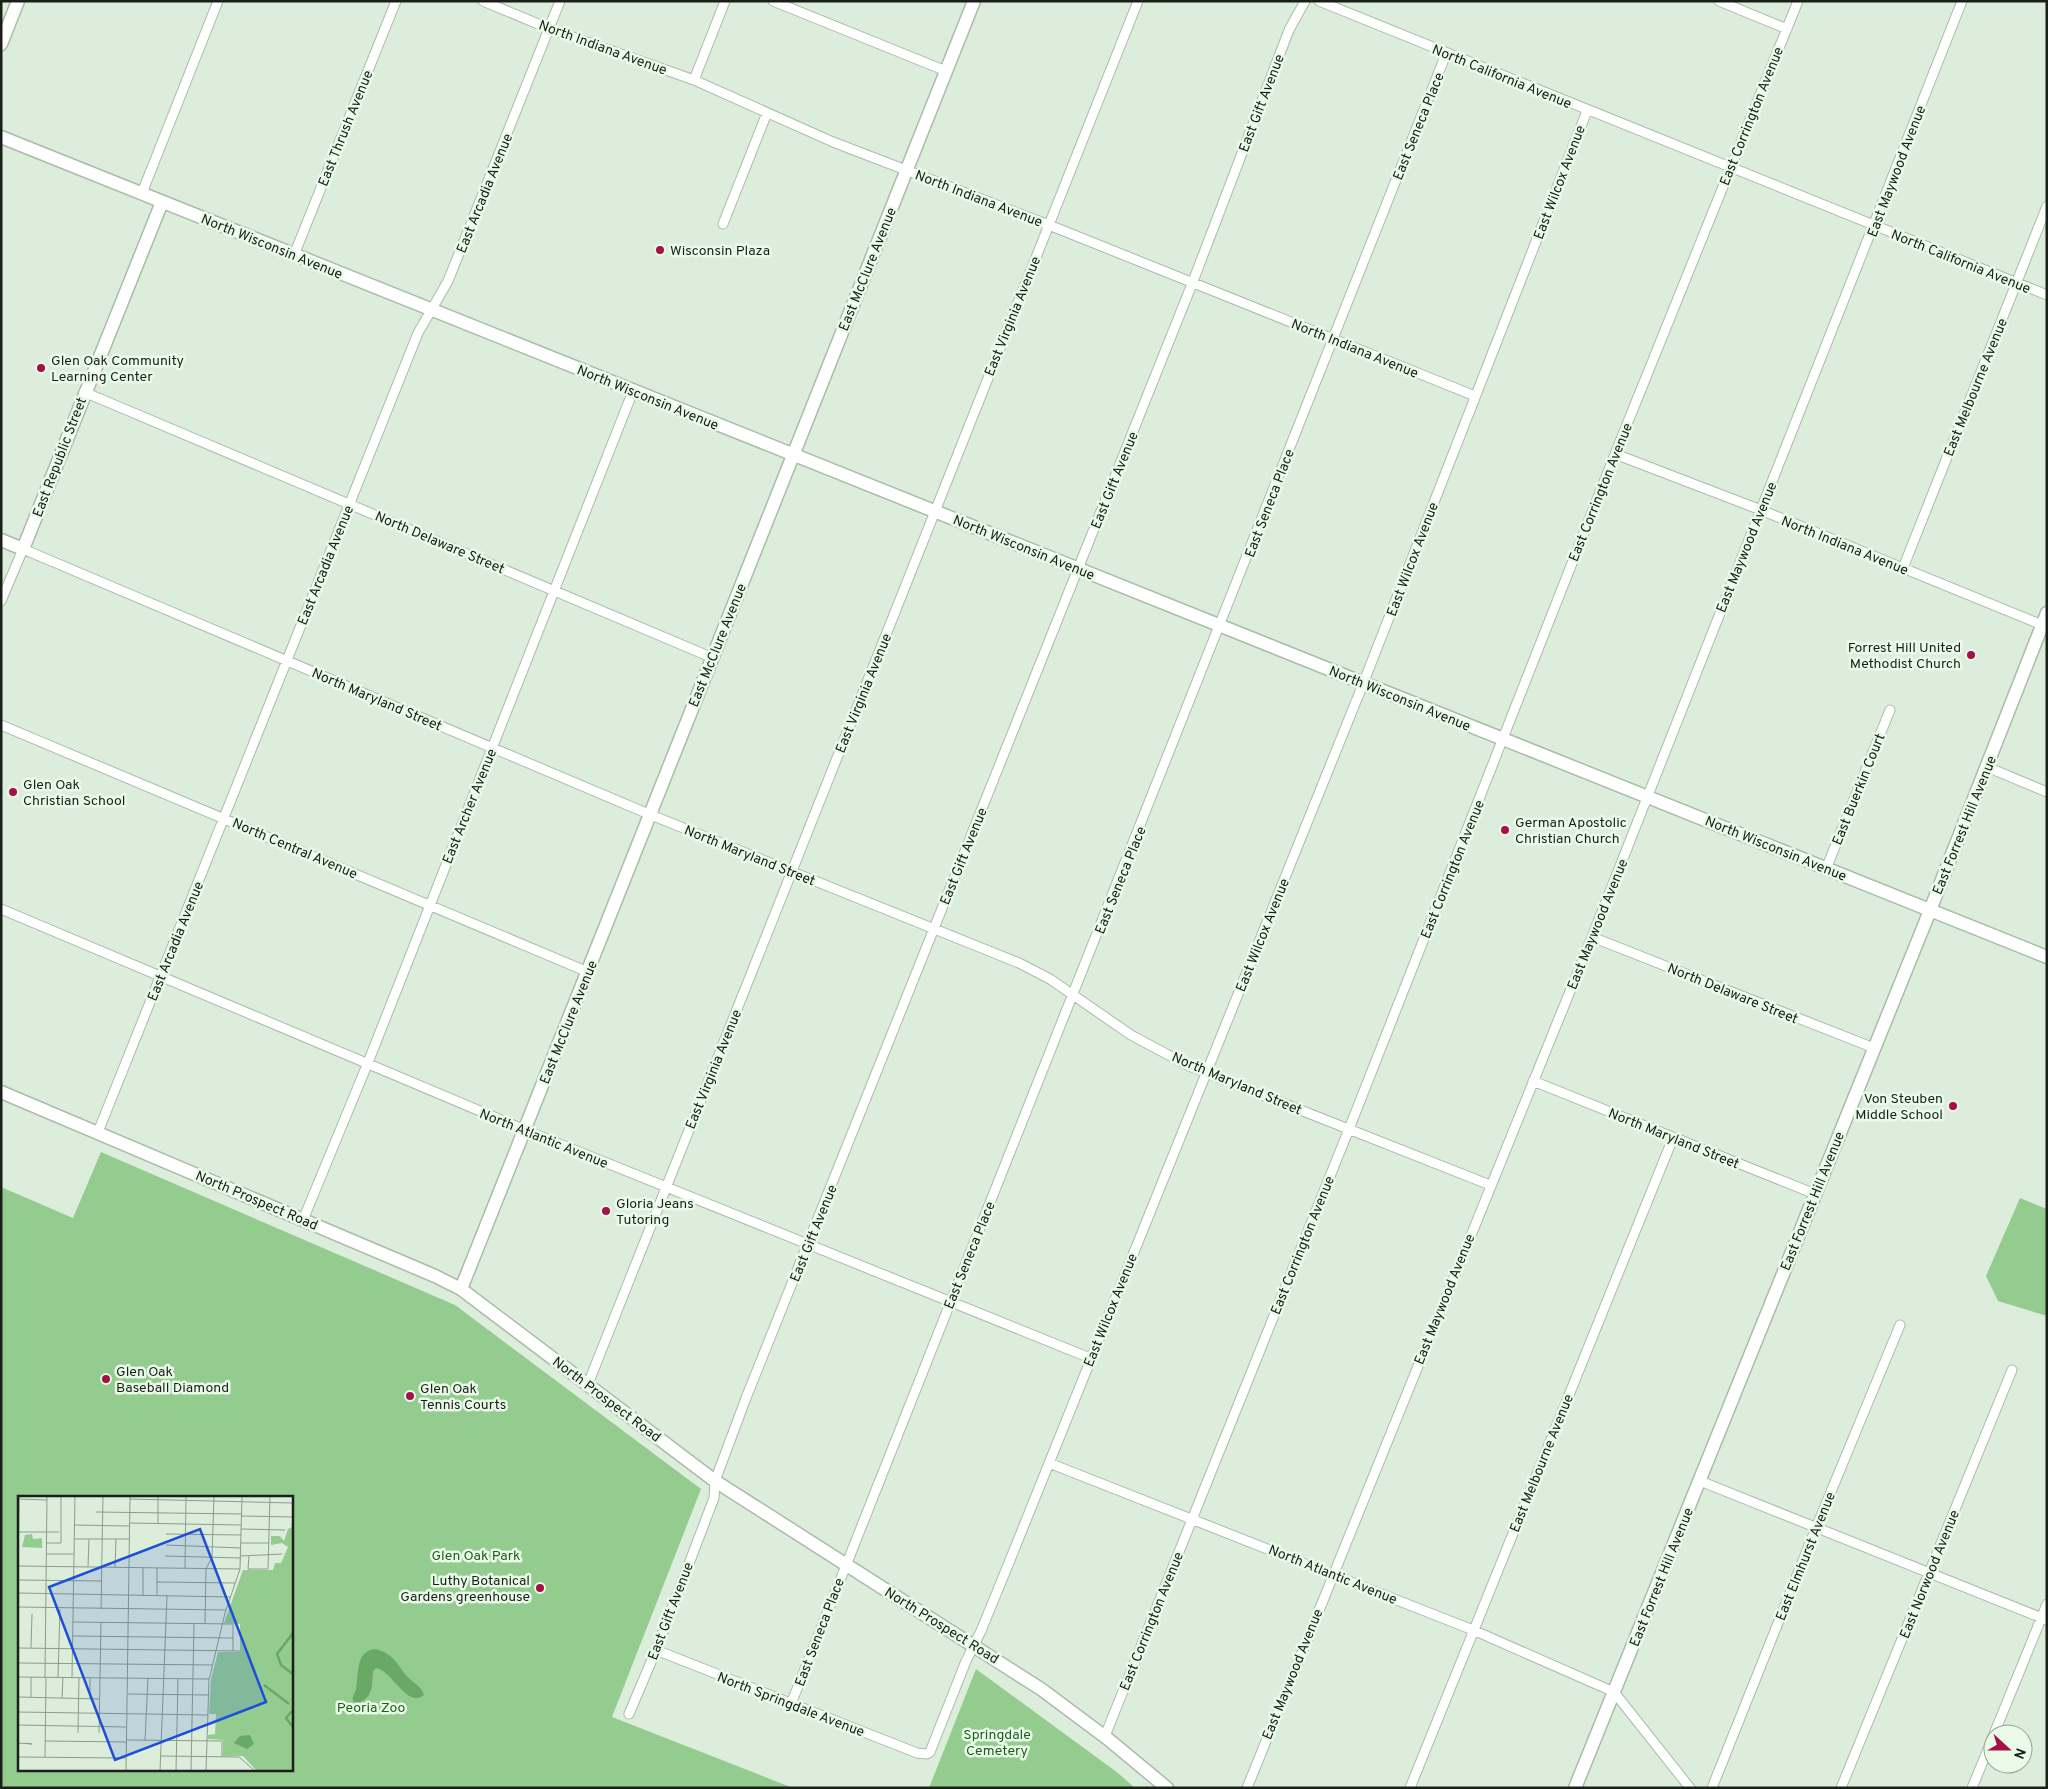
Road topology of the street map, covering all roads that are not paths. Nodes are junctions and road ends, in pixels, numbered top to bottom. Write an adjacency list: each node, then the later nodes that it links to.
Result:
1 (18, 1): 17 (street)
2 (218, 1): 26 (street)
3 (396, 1): 32 (street, East Thrush Avenue)
4 (483, 1): 15 (street, North Indiana Avenue)
5 (560, 1): 15 (street, East Arcadia Avenue)
6 (725, 1): 20 (street)
7 (773, 1): 19 (street)
8 (974, 1): 19 (street, East McClure Avenue)
9 (1138, 1): 30 (street, East Virginia Avenue)
10 (1305, 1): 34 (street, East Gift Avenue)
11 (1319, 1): 18 (street, North California Avenue)
12 (1719, 1): 16 (street)
13 (1798, 1): 16 (street, East Corrington Avenue)
14 (1962, 1): 31 (street, East Maywood Avenue)
15 (550, 28): 20 (street, North Indiana Avenue); 36 (street, East Arcadia Avenue)
16 (1787, 29): 24 (street, East Corrington Avenue)
17 (1, 44)
18 (1446, 54): 21 (street, North California Avenue); 37 (street, East Seneca Place)
19 (946, 71): 25 (street, East McClure Avenue)
20 (694, 80): 22 (street, North Indiana Avenue)
21 (1587, 111): 24 (street, North California Avenue); 40 (street, East Wilcox Avenue)
22 (767, 113): 25 (street, North Indiana Avenue); 29 (street)
23 (1, 137): 26 (street, North Wisconsin Avenue)
24 (1730, 167): 31 (street, North California Avenue); 41 (street, East Corrington Avenue)
25 (906, 170): 30 (street, North Indiana Avenue); 42 (street, East McClure Avenue)
26 (142, 193): 27 (street, North Wisconsin Avenue)
27 (162, 202): 32 (street, North Wisconsin Avenue); 39 (street, East Republic Street)
28 (2047, 206): 33 (street, East Melbourne Avenue)
29 (723, 224)
30 (1049, 225): 34 (street, North Indiana Avenue); 45 (street, East Virginia Avenue)
31 (1875, 226): 33 (street, North California Avenue); 44 (street, East Maywood Avenue)
32 (294, 255): 36 (street, North Wisconsin Avenue)
33 (2016, 283): 35 (street, North California Avenue); 48 (street, East Melbourne Avenue)
34 (1192, 284): 37 (street, North Indiana Avenue); 49 (street, East Gift Avenue)
35 (2047, 295)
36 (431, 310): 38 (street, North Wisconsin Avenue); 43 (street, East Arcadia Avenue)
37 (1333, 339): 40 (street, North Indiana Avenue); 53 (street, East Seneca Place)
38 (633, 391): 42 (street, North Wisconsin Avenue); 50 (street, East Archer Avenue)
39 (84, 392): 43 (street, North Delaware Street); 47 (street, East Republic Street)
40 (1475, 396): 56 (street, East Wilcox Avenue)
41 (1615, 454): 44 (street, North Indiana Avenue); 59 (street, East Corrington Avenue)
42 (794, 455): 45 (street, North Wisconsin Avenue); 54 (street, East McClure Avenue)
43 (350, 503): 50 (street, North Delaware Street); 55 (street, East Arcadia Avenue)
44 (1761, 510): 48 (street, North Indiana Avenue); 63 (street, East Maywood Avenue)
45 (936, 511): 49 (street, North Wisconsin Avenue); 67 (street, East Virginia Avenue)
46 (1, 540): 47 (street, North Maryland Street)
47 (23, 549): 51 (street, East Republic Street); 55 (street, North Maryland Street)
48 (1903, 568): 52 (street, North Indiana Avenue)
49 (1078, 569): 53 (street, North Wisconsin Avenue); 71 (street, East Gift Avenue)
50 (555, 591): 54 (street, North Delaware Street); 60 (street, East Archer Avenue)
51 (1, 601)
52 (2045, 622): 61 (street, East Forrest Hill Avenue)
53 (1220, 626): 56 (street, North Wisconsin Avenue); 76 (street, East Seneca Place)
54 (713, 658): 64 (street, East McClure Avenue)
55 (287, 661): 60 (street, North Maryland Street); 65 (street, East Arcadia Avenue)
56 (1363, 684): 59 (street, North Wisconsin Avenue); 79 (street, East Wilcox Avenue)
57 (1890, 710): 66 (street, East Buerkin Court)
58 (1, 725): 65 (street, North Central Avenue)
59 (1503, 740): 63 (street, North Wisconsin Avenue); 82 (street, East Corrington Avenue)
60 (493, 748): 64 (street, North Maryland Street); 68 (street, East Archer Avenue)
61 (1987, 767): 62 (street); 70 (street, East Forrest Hill Avenue)
62 (2047, 792)
63 (1647, 797): 66 (street, North Wisconsin Avenue); 72 (street, East Maywood Avenue)
64 (650, 816): 67 (street, North Maryland Street); 74 (street, East McClure Avenue)
65 (224, 818): 68 (street, North Central Avenue); 75 (street, East Arcadia Avenue)
66 (1826, 868): 70 (street, North Wisconsin Avenue)
67 (792, 871): 71 (street, North Maryland Street); 87 (street, East Virginia Avenue)
68 (430, 905): 74 (street, North Central Avenue); 78 (street, East Archer Avenue)
69 (1, 909): 75 (street, North Atlantic Avenue)
70 (1930, 910): 73 (street, North Wisconsin Avenue); 77 (street, East Forrest Hill Avenue)
71 (934, 929): 76 (street, North Maryland Street); 90 (street, East Gift Avenue)
72 (1592, 937): 77 (street, North Delaware Street); 80 (street, East Maywood Avenue)
73 (2047, 957)
74 (588, 972): 83 (street, East McClure Avenue)
75 (161, 976): 78 (street, North Atlantic Avenue); 84 (street, East Arcadia Avenue)
76 (1074, 996): 79 (street, North Maryland Street); 92 (street, East Seneca Place)
77 (1874, 1048): 88 (street, East Forrest Hill Avenue)
78 (367, 1065): 83 (street, North Atlantic Avenue); 89 (street, East Archer Avenue)
79 (1206, 1073): 82 (street, North Maryland Street); 94 (street, East Wilcox Avenue)
80 (1533, 1081): 85 (street, North Maryland Street); 86 (street, East Maywood Avenue)
81 (1, 1092): 84 (street, North Prospect Road)
82 (1349, 1129): 86 (street, North Maryland Street); 100 (street, East Corrington Avenue)
83 (525, 1130): 87 (street, North Atlantic Avenue); 91 (street, East McClure Avenue)
84 (98, 1132): 89 (street, North Prospect Road)
85 (1673, 1138): 88 (street, North Maryland Street); 107 (street, East Melbourne Avenue)
86 (1490, 1185): 103 (street, East Maywood Avenue)
87 (666, 1188): 90 (street, North Atlantic Avenue); 96 (street, East Virginia Avenue)
88 (1815, 1194): 99 (street, East Forrest Hill Avenue)
89 (303, 1220): 91 (street, North Prospect Road)
90 (808, 1246): 92 (street, North Atlantic Avenue); 98 (street, East Gift Avenue)
91 (461, 1289): 96 (street, North Prospect Road)
92 (950, 1302): 94 (street, North Atlantic Avenue); 102 (street, East Seneca Place)
93 (1900, 1325): 101 (street, East Elmhurst Avenue)
94 (1090, 1358): 97 (street, East Wilcox Avenue)
95 (2012, 1370): 104 (street, East Norwood Avenue)
96 (588, 1384): 98 (street, North Prospect Road)
97 (1049, 1463): 100 (street, North Atlantic Avenue); 108 (street, East Wilcox Avenue)
98 (715, 1481): 102 (street, North Prospect Road); 109 (street, East Gift Avenue)
99 (1700, 1481): 101 (street); 110 (street, East Forrest Hill Avenue)
100 (1192, 1518): 103 (street, North Atlantic Avenue); 114 (street, East Corrington Avenue)
101 (1816, 1528): 104 (street); 123 (street, East Elmhurst Avenue)
102 (846, 1564): 108 (street, North Prospect Road); 111 (street, East Seneca Place)
103 (1332, 1574): 107 (street, North Atlantic Avenue); 119 (street, East Maywood Avenue)
104 (1930, 1574): 106 (street); 117 (street, East Norwood Avenue)
105 (2047, 1604): 106 (street)
106 (2044, 1619): 113 (street)
107 (1473, 1630): 110 (street, North Atlantic Avenue); 120 (street, East Melbourne Avenue)
108 (974, 1645): 114 (street, North Prospect Road); 115 (street, East Wilcox Avenue)
109 (656, 1650): 111 (street, North Springdale Avenue); 112 (street, East Gift Avenue)
110 (1614, 1692): 121 (street, East Forrest Hill Avenue); 122 (street)
111 (791, 1704): 115 (street, North Springdale Avenue)
112 (629, 1714)
113 (1999, 1724)
114 (1104, 1736): 118 (street, North Prospect Road)
115 (927, 1754)
116 (1983, 1762): 124 (street)
117 (1843, 1785)
118 (1167, 1788)
119 (1247, 1788)
120 (1410, 1788)
121 (1575, 1788)
122 (1690, 1788)
123 (1712, 1788)
124 (1972, 1788)

